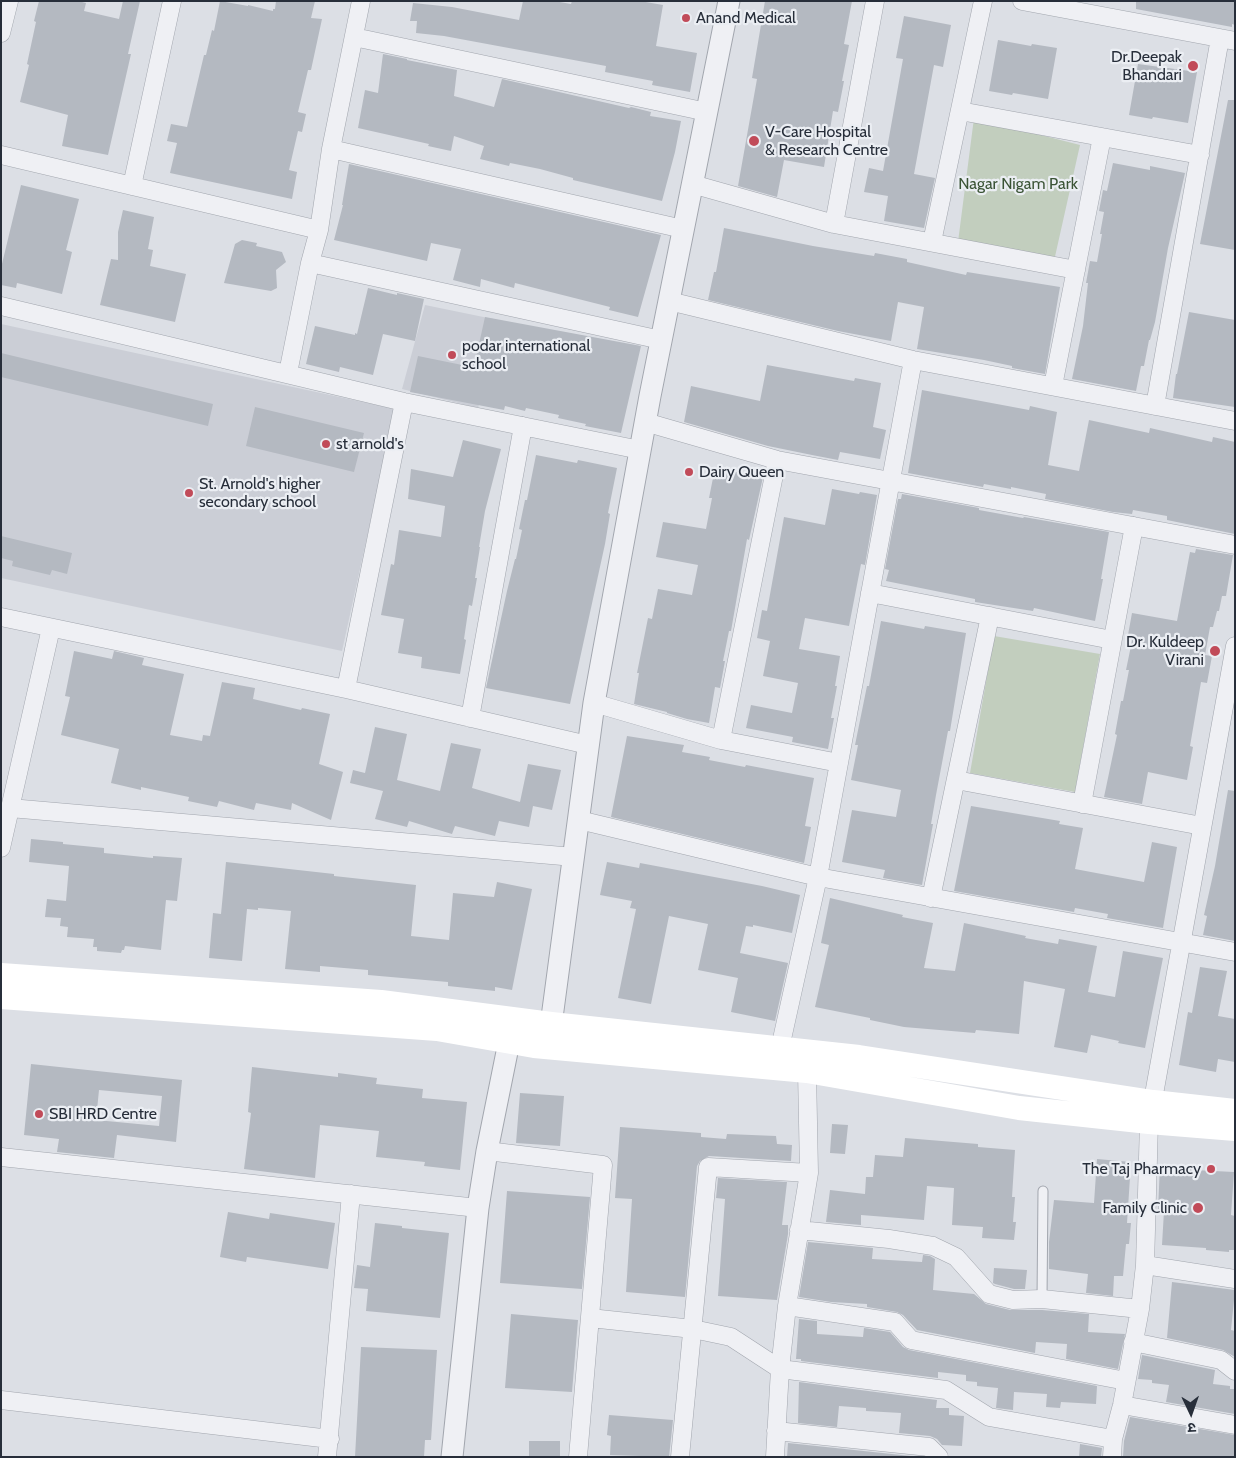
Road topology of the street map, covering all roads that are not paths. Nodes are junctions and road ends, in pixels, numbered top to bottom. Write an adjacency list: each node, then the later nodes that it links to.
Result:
1 (9, 1): 8 (street)
2 (172, 1): 18 (street)
3 (361, 1): 9 (street)
4 (729, 1): 12 (street)
5 (875, 1): 19 (street)
6 (983, 1): 11 (street)
7 (1022, 1): 10 (street)
8 (1, 33)
9 (354, 37): 12 (street); 14 (street)
10 (1227, 39): 16 (street)
11 (960, 111): 13 (street); 22 (street)
12 (707, 112): 17 (street)
13 (1102, 137): 16 (street); 24 (street)
14 (331, 149): 20 (street); 21 (street)
15 (1, 155): 18 (street)
16 (1200, 155): 32 (street)
17 (692, 184): 19 (street); 20 (street)
18 (132, 186): 21 (street)
19 (834, 224): 22 (street)
20 (683, 229): 25 (street)
21 (319, 230): 23 (street)
22 (932, 242): 24 (street)
23 (310, 263): 27 (street); 29 (street)
24 (1076, 270): 30 (street)
25 (669, 301): 27 (street); 28 (street)
26 (1, 306): 29 (street)
27 (661, 340): 34 (street)
28 (913, 360): 30 (street); 38 (street)
29 (288, 373): 31 (street)
30 (1053, 386): 32 (street)
31 (404, 402): 35 (street); 47 (street)
32 (1155, 406): 33 (street)
33 (1235, 421)
34 (645, 422): 36 (street); 37 (street)
35 (523, 426): 36 (street); 50 (street)
36 (640, 450): 48 (street)
37 (777, 460): 38 (street); 51 (street)
38 (891, 481): 39 (street); 41 (street)
39 (1134, 526): 40 (street); 45 (street)
40 (1235, 545)
41 (870, 593): 42 (street); 53 (street)
42 (990, 616): 45 (street); 54 (street)
43 (1, 617): 44 (street)
44 (51, 628): 47 (street); 56 (street)
45 (1112, 640): 55 (street)
46 (1235, 646): 49 (street)
47 (346, 689): 50 (street)
48 (594, 703): 51 (street); 52 (street)
49 (1228, 717): 58 (street)
50 (470, 718): 52 (street)
51 (721, 740): 53 (street)
52 (588, 745): 57 (street)
53 (839, 763): 61 (street)
54 (956, 780): 55 (street); 62 (street)
55 (1082, 804): 58 (street)
56 (10, 808): 59 (street); 60 (street)
57 (579, 820): 60 (street); 61 (street)
58 (1202, 826): 63 (street)
59 (1, 848)
60 (574, 857): 67 (street)
61 (818, 877): 62 (street); 70 (street)
62 (931, 898): 63 (street)
63 (1181, 943): 64 (street); 73 (street)
64 (1235, 952)
65 (1, 975): 68 (main road)
66 (1, 998): 68 (main road)
67 (551, 1024): 68 (main road); 69 (street); 70 (main road)
68 (510, 1030): 69 (main road); 75 (street)
69 (549, 1048): 71 (main road)
70 (780, 1048): 73 (main road)
71 (807, 1071): 73 (main road); 77 (street)
72 (1235, 1111): 73 (main road)
73 (1151, 1112): 74 (main road); 82 (street)
74 (1235, 1129)
75 (487, 1151): 80 (street); 87 (street)
76 (1, 1157): 79 (street)
77 (809, 1173): 81 (street); 88 (street)
78 (1043, 1191): 84 (lane)
79 (351, 1194): 80 (street); 97 (street)
80 (478, 1208): 100 (street)
81 (799, 1230): 84 (street); 85 (street)
82 (1145, 1265): 83 (street); 86 (street)
83 (1235, 1279)
84 (1042, 1300): 86 (street)
85 (787, 1306): 90 (street); 92 (street)
86 (1140, 1309): 89 (street)
87 (590, 1318): 88 (street); 101 (street)
88 (693, 1329): 90 (street); 102 (street)
89 (1133, 1342): 91 (street); 92 (street)
90 (780, 1369): 96 (street); 98 (street)
91 (1235, 1371)
92 (1126, 1381): 94 (street)
93 (1, 1400): 97 (street)
94 (1122, 1404): 95 (street); 98 (street)
95 (1235, 1425)
96 (776, 1431): 103 (street); 104 (street)
97 (330, 1439): 99 (street)
98 (1112, 1448)
99 (327, 1457)
100 (452, 1457)
101 (578, 1457)
102 (680, 1457)
103 (775, 1457)
104 (939, 1457)

